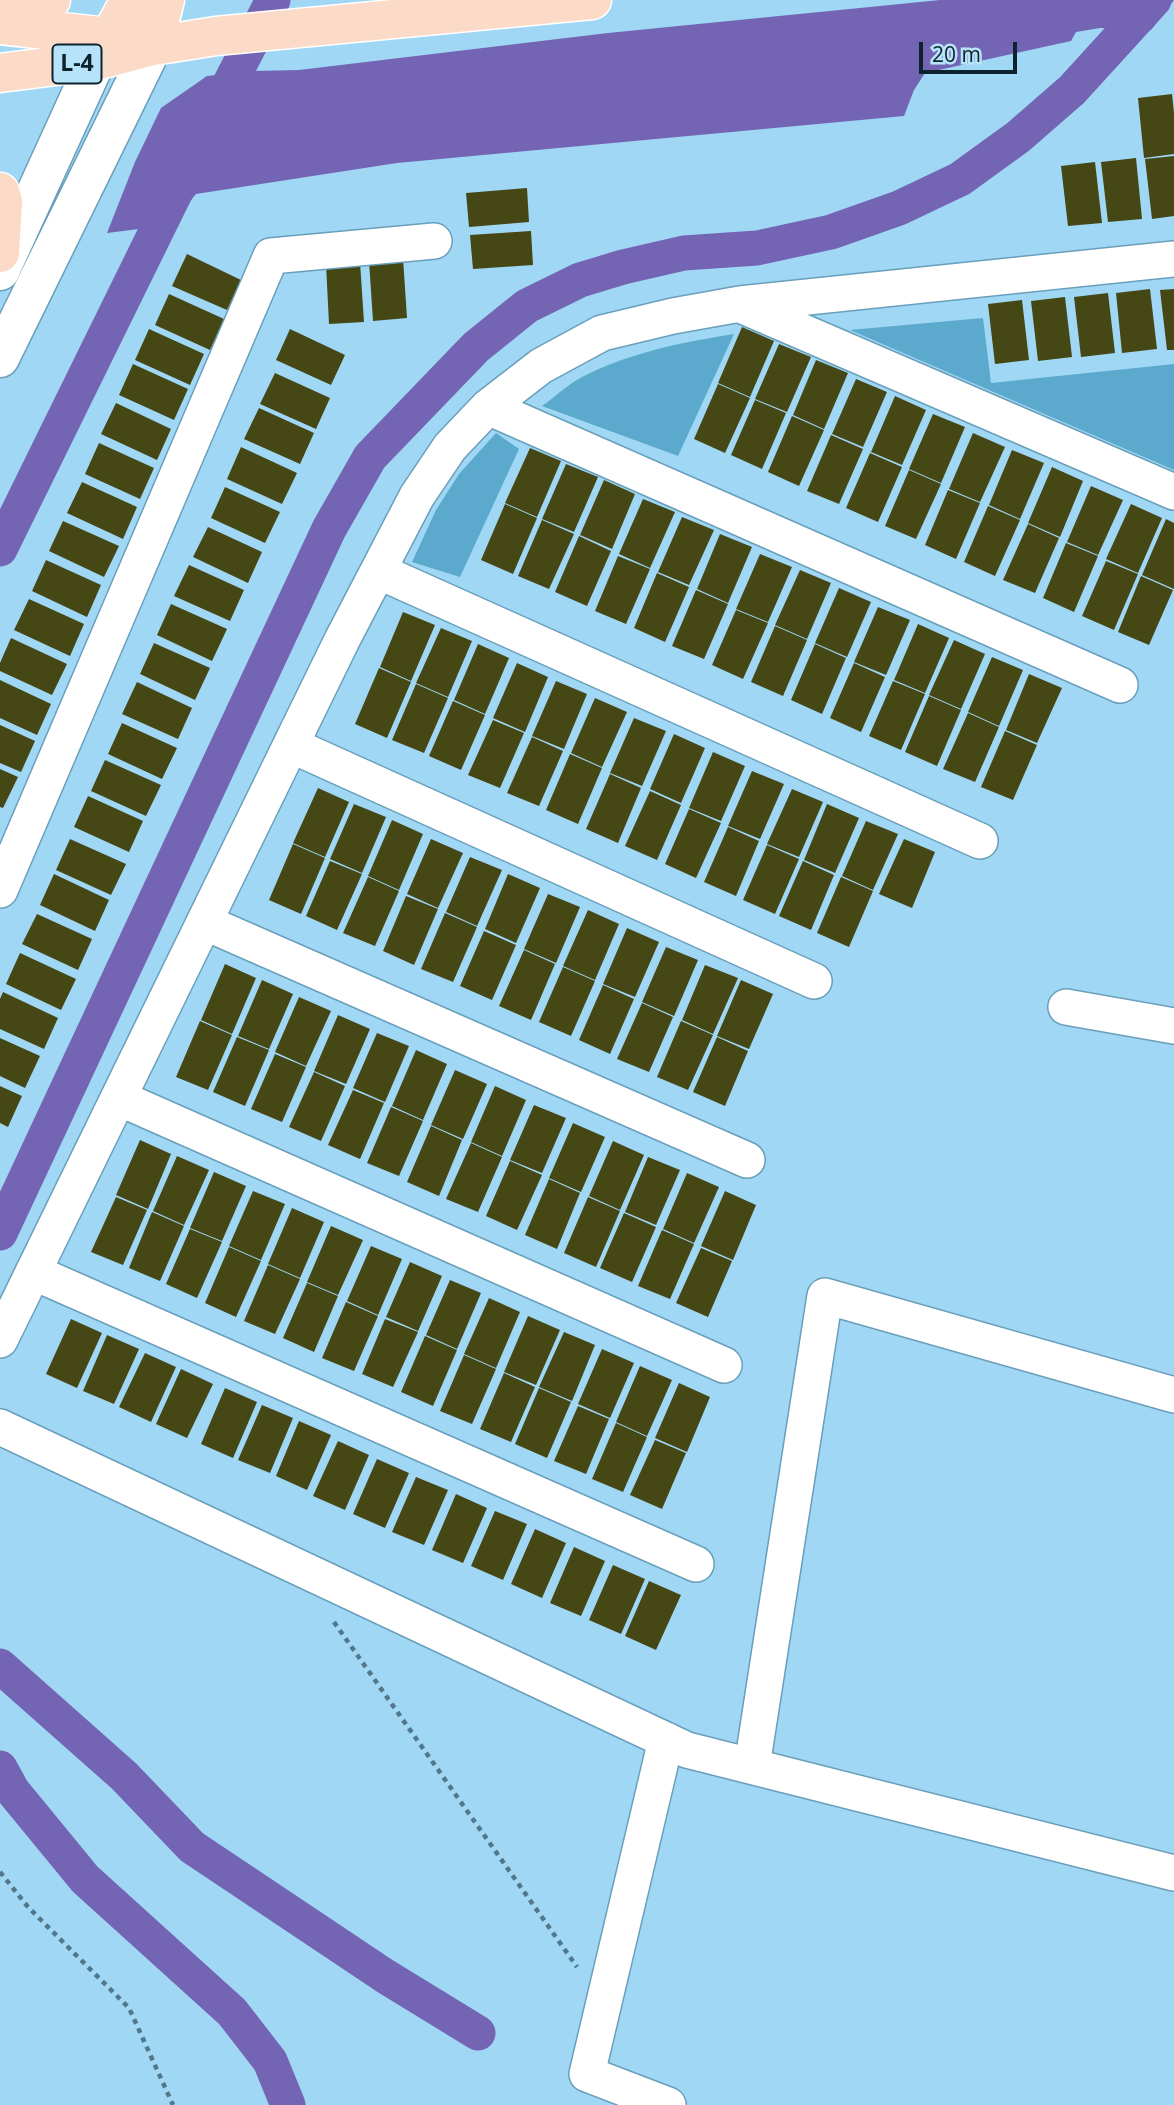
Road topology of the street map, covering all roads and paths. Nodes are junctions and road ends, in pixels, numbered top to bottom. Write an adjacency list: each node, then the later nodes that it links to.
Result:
1 (51, 0): 5 (main road)
2 (130, 0): 8 (main road, L-4)
3 (165, 0): 7 (main road)
4 (592, 0): 7 (main road, L-4)
5 (0, 18)
6 (0, 25): 8 (main road, L-4)
7 (153, 46): 8 (main road, L-4); 16 (main road)
8 (102, 49): 9 (main road, L-4); 14 (main road)
9 (0, 72)
10 (0, 192): 12 (main road)
11 (434, 241): 23 (street)
12 (0, 253)
13 (1174, 259): 15 (street)
14 (0, 271)
15 (740, 304): 17 (street); 18 (street)
16 (0, 358)
17 (488, 407): 19 (street); 20 (street)
18 (1174, 492)
19 (378, 571): 21 (street); 22 (street)
20 (1120, 685)
21 (290, 745): 24 (street); 25 (street)
22 (981, 841)
23 (0, 890)
24 (204, 922): 28 (street); 29 (street)
25 (814, 981)
26 (1066, 1007): 27 (street)
27 (1174, 1026)
28 (119, 1098): 30 (street); 32 (street)
29 (747, 1160)
30 (33, 1272): 31 (street); 35 (street)
31 (0, 1340)
32 (724, 1365)
33 (1174, 1395): 38 (street)
34 (0, 1427): 37 (street)
35 (696, 1564)
36 (333, 1621): 41 (path)
37 (666, 1740): 38 (street); 41 (street)
38 (752, 1766): 40 (street)
39 (0, 1872): 42 (path)
40 (1174, 1873)
41 (604, 2005): 43 (street)
42 (173, 2105)
43 (668, 2105)

